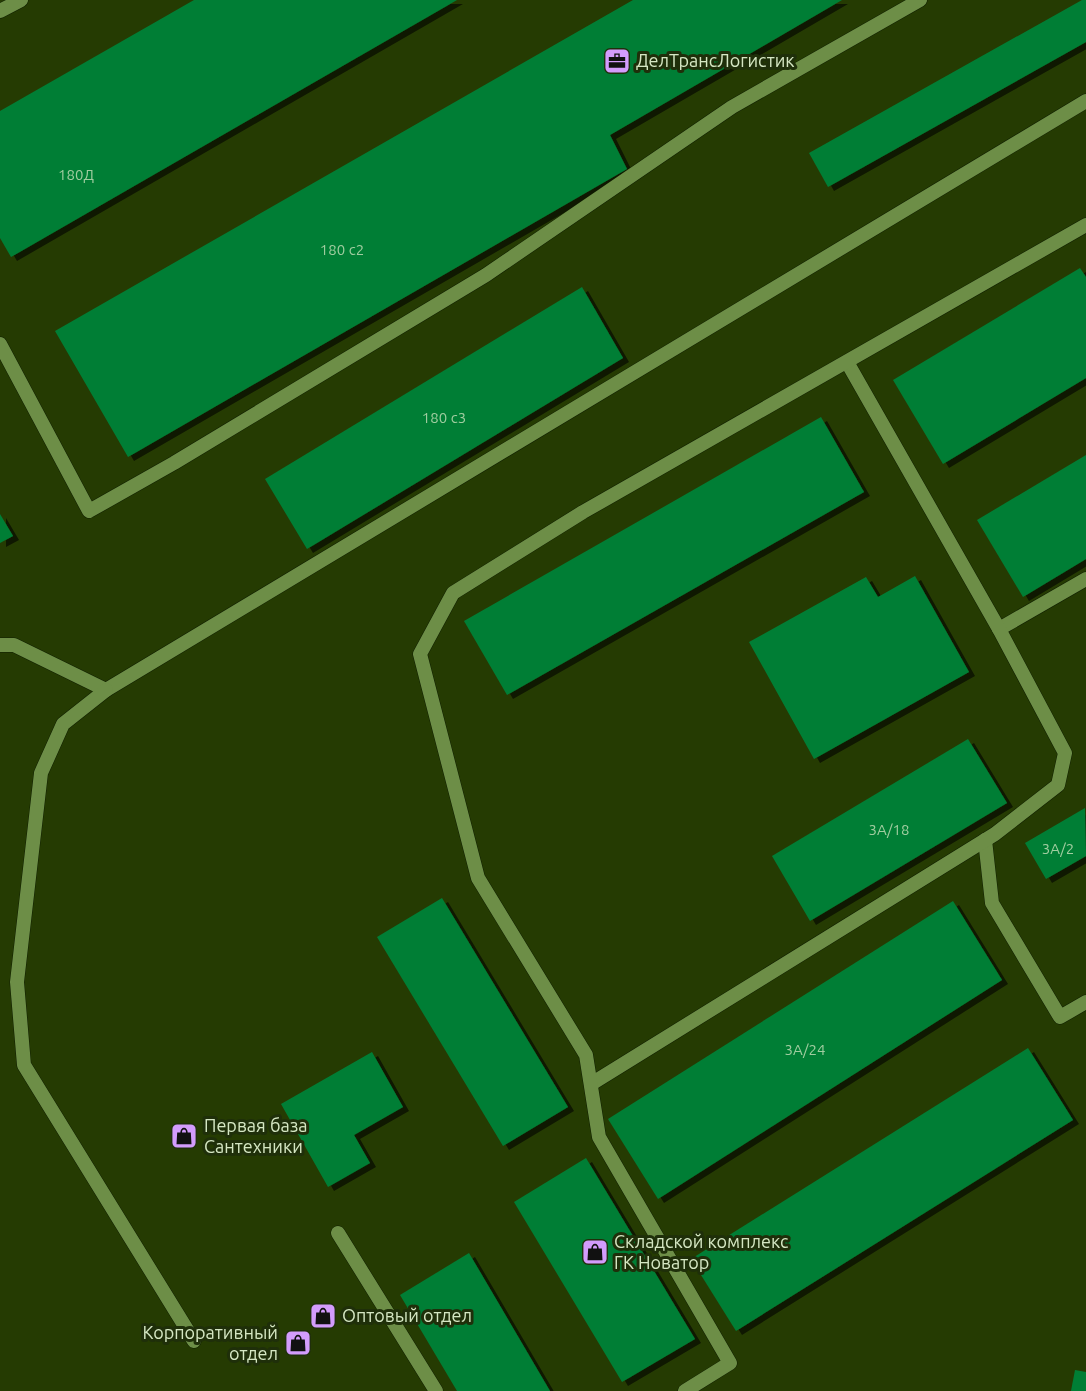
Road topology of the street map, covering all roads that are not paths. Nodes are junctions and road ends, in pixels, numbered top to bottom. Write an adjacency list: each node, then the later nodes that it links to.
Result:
1 (21, 0): 3 (lane)
2 (920, 0): 6 (lane)
3 (0, 11)
4 (1086, 101): 11 (lane)
5 (1086, 225): 7 (lane)
6 (0, 344)
7 (847, 362): 9 (lane); 14 (lane)
8 (1086, 579): 9 (lane)
9 (999, 629): 12 (lane)
10 (0, 645): 11 (lane)
11 (106, 690): 16 (lane)
12 (985, 840): 13 (lane); 14 (lane)
13 (1086, 1002)
14 (591, 1084): 18 (lane)
15 (338, 1233): 17 (lane)
16 (195, 1341)
17 (436, 1391)
18 (685, 1391)

